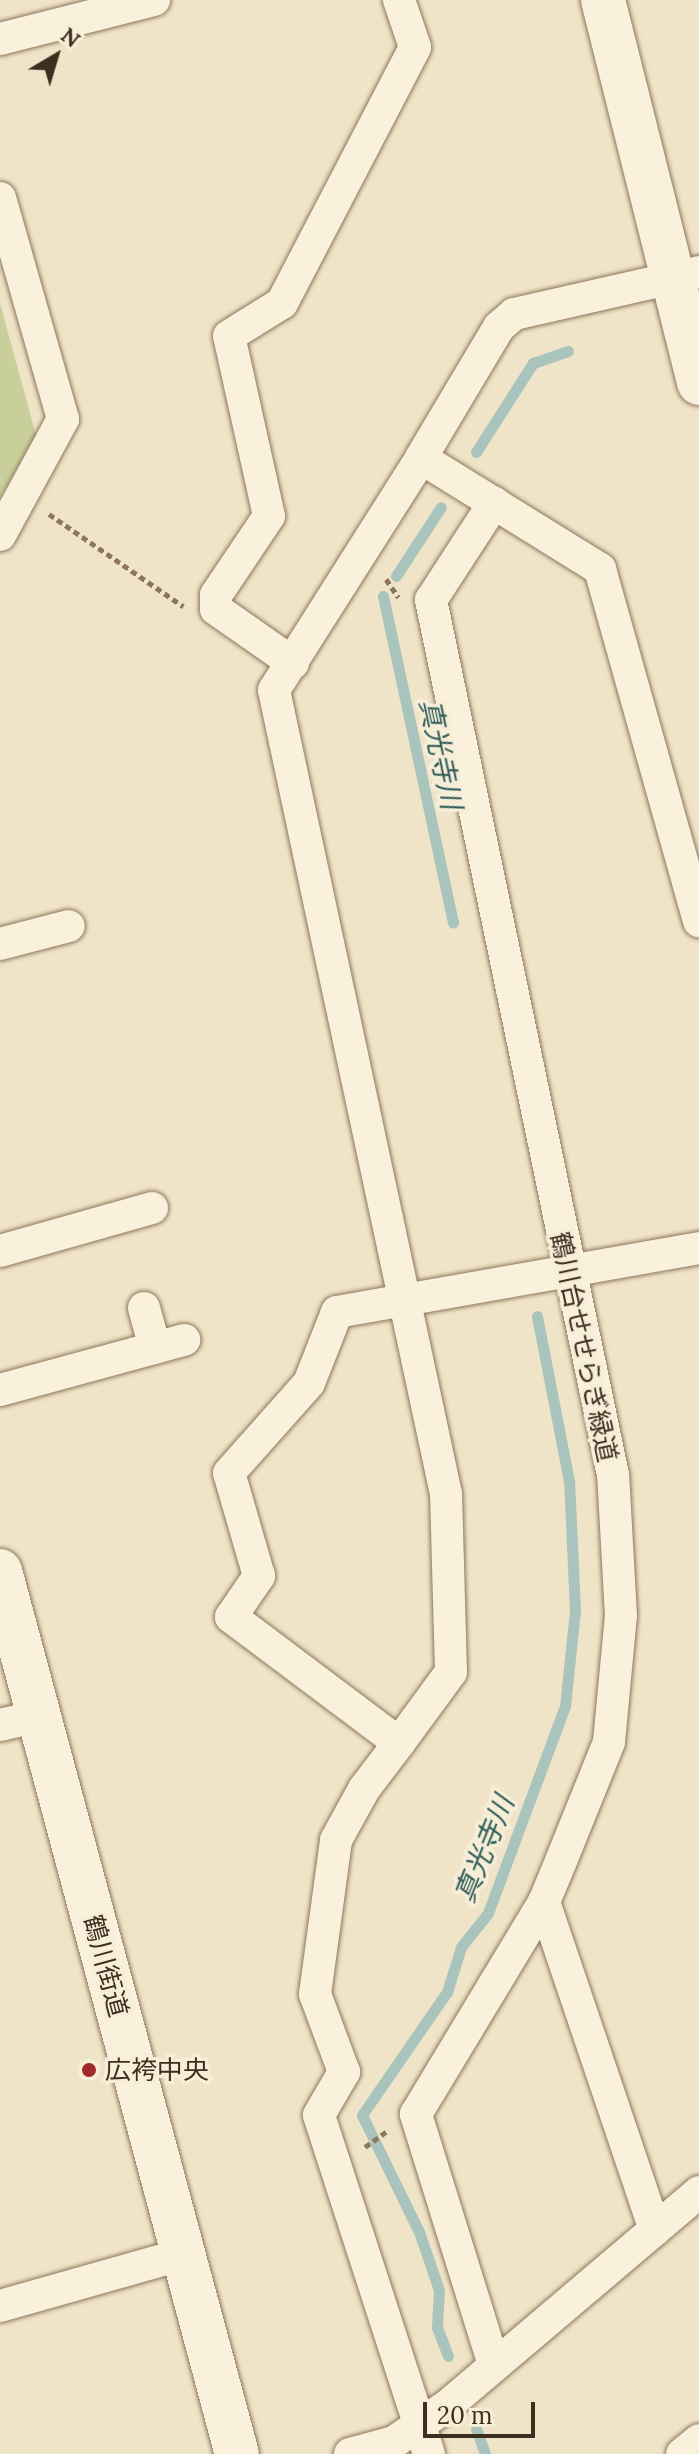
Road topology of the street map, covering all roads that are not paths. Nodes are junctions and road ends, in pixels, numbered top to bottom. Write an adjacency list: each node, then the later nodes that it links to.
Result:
1 (154, 0): 4 (street)
2 (399, 0): 11 (street)
3 (603, 0): 6 (main road)
4 (0, 39)
5 (0, 198): 10 (street)
6 (686, 275): 7 (main road); 8 (street)
7 (699, 383)
8 (421, 458): 9 (street); 11 (street)
9 (494, 503): 12 (street); 18 (street)
10 (0, 535)
11 (293, 663): 19 (street)
12 (699, 921)
13 (69, 926): 14 (street)
14 (0, 944)
15 (152, 1208): 17 (street)
16 (699, 1248): 18 (street)
17 (0, 1251)
18 (570, 1273): 19 (street); 25 (street)
19 (407, 1303): 24 (street); 24 (street)
20 (144, 1308): 21 (street)
21 (0, 1390)
22 (0, 1571): 23 (main road, 鶴川街道)
23 (19, 1720): 28 (main road, 鶴川街道)
24 (399, 1743): 32 (street)
25 (544, 1902): 27 (street); 30 (street)
26 (699, 2192): 27 (street)
27 (655, 2230): 30 (street)
28 (184, 2254): 29 (street); 33 (main road, 鶴川街道)
29 (0, 2306)
30 (494, 2365): 32 (street)
31 (699, 2440): 35 (street)
32 (423, 2441): 34 (street)
33 (237, 2454)
34 (350, 2454)
35 (682, 2454)

